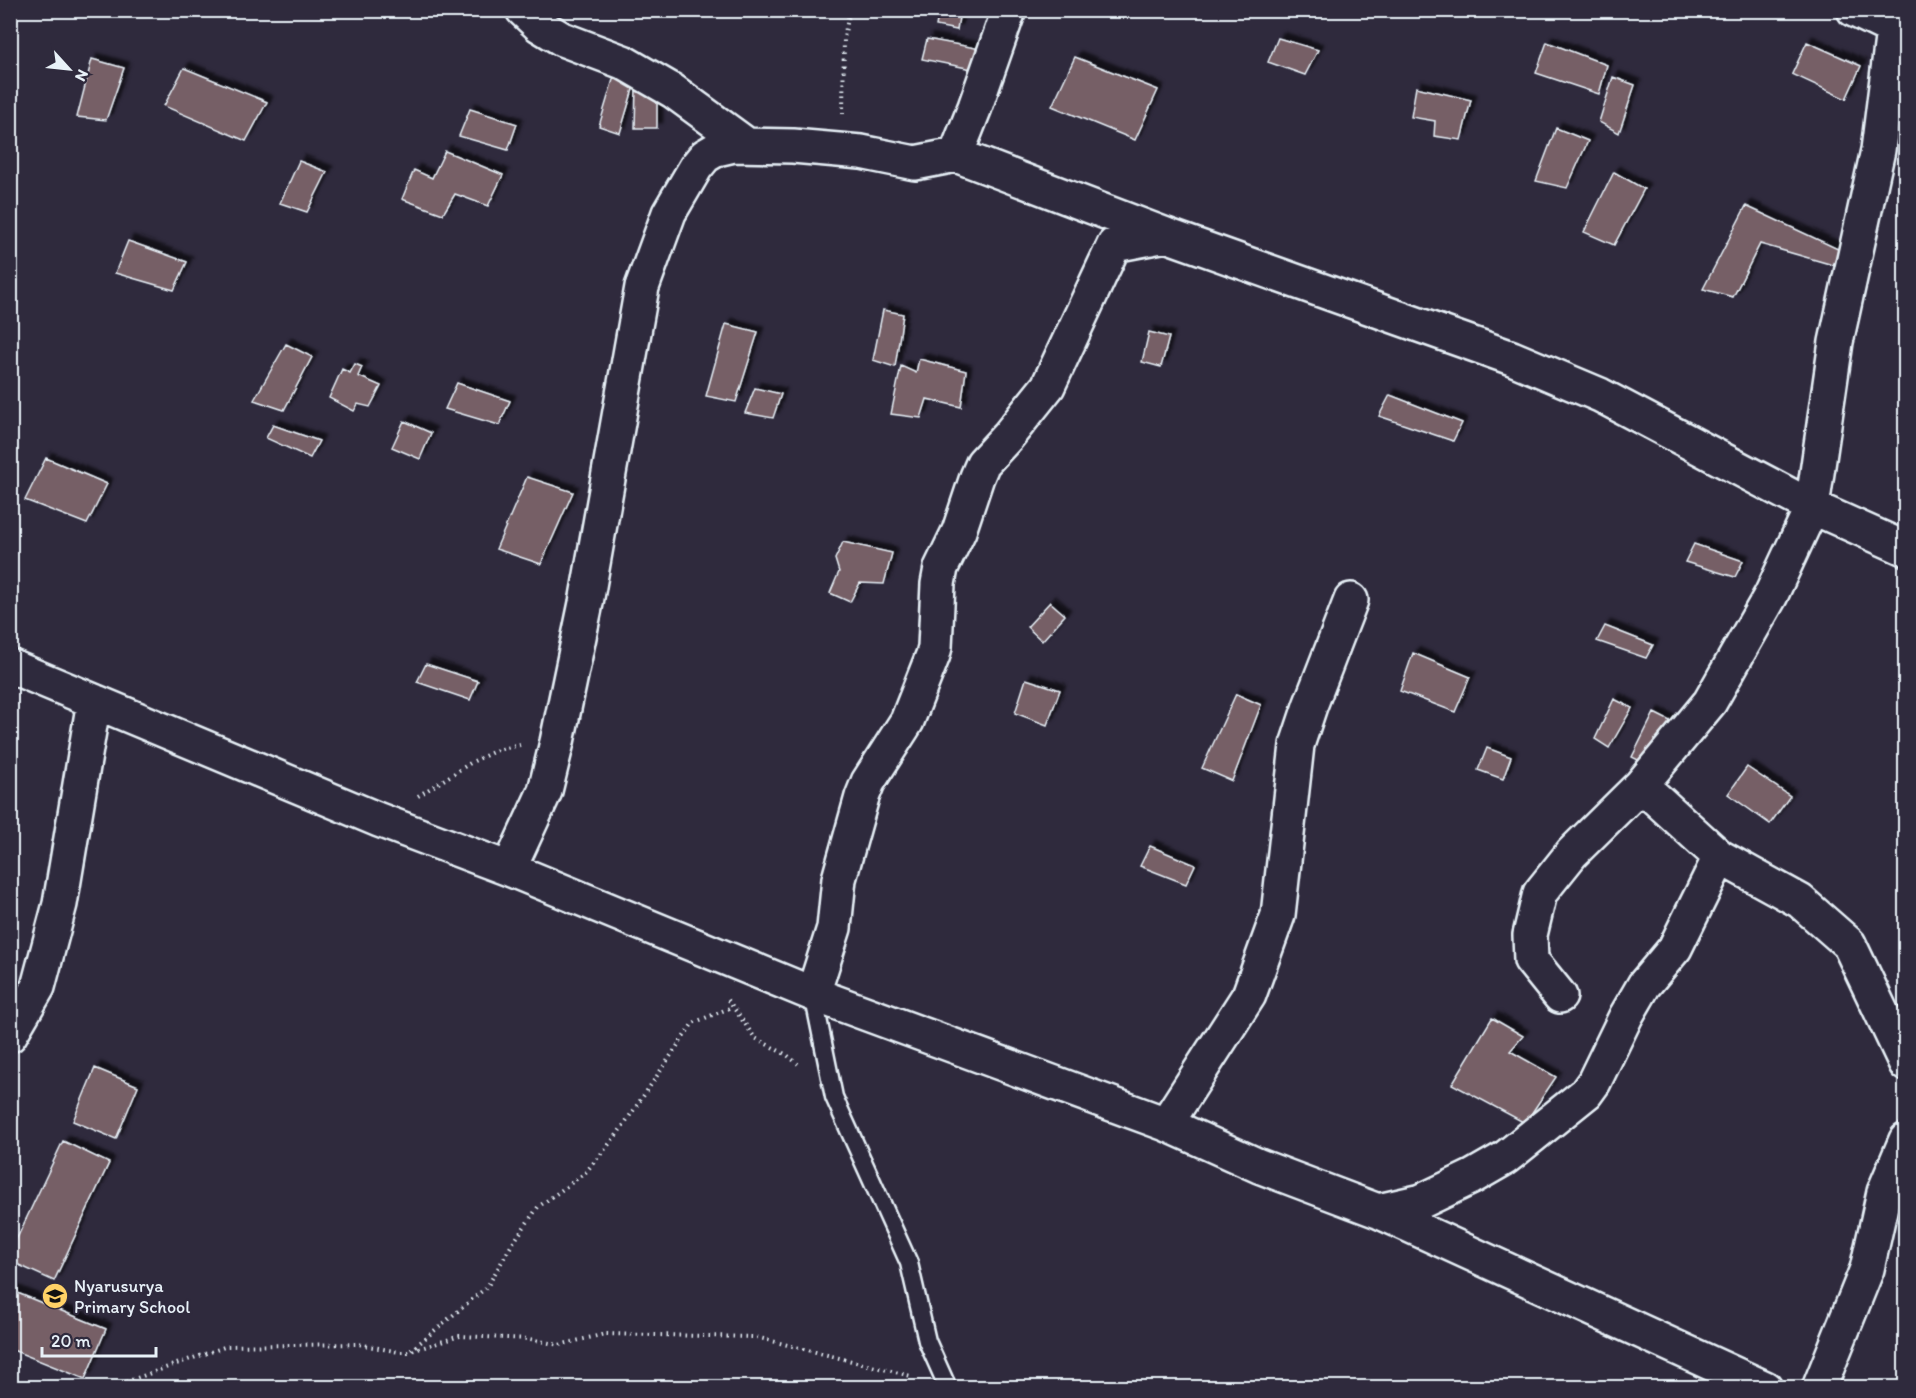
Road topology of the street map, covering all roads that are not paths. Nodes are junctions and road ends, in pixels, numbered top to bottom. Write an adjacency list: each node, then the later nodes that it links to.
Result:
1 (523, 10): 5 (street)
2 (1009, 10): 6 (street)
3 (1854, 10): 4 (street)
4 (1899, 33): 8 (street)
5 (747, 145): 6 (street); 15 (street)
6 (956, 155): 7 (street)
7 (1166, 235): 8 (street); 16 (street)
8 (1812, 507): 9 (street); 13 (street)
9 (1905, 549)
10 (1351, 600): 20 (street)
11 (10, 666): 12 (street)
12 (94, 701): 15 (street); 18 (street)
13 (1641, 785): 14 (street); 17 (street)
14 (1720, 857): 19 (street); 22 (street)
15 (509, 869): 16 (street)
16 (813, 994): 20 (street); 23 (lane)
17 (1560, 996)
18 (10, 1035)
19 (1905, 1064)
20 (1166, 1124): 22 (street)
21 (1905, 1140): 25 (street)
22 (1378, 1211): 24 (street)
23 (947, 1386)
24 (1765, 1388)
25 (1819, 1388)

